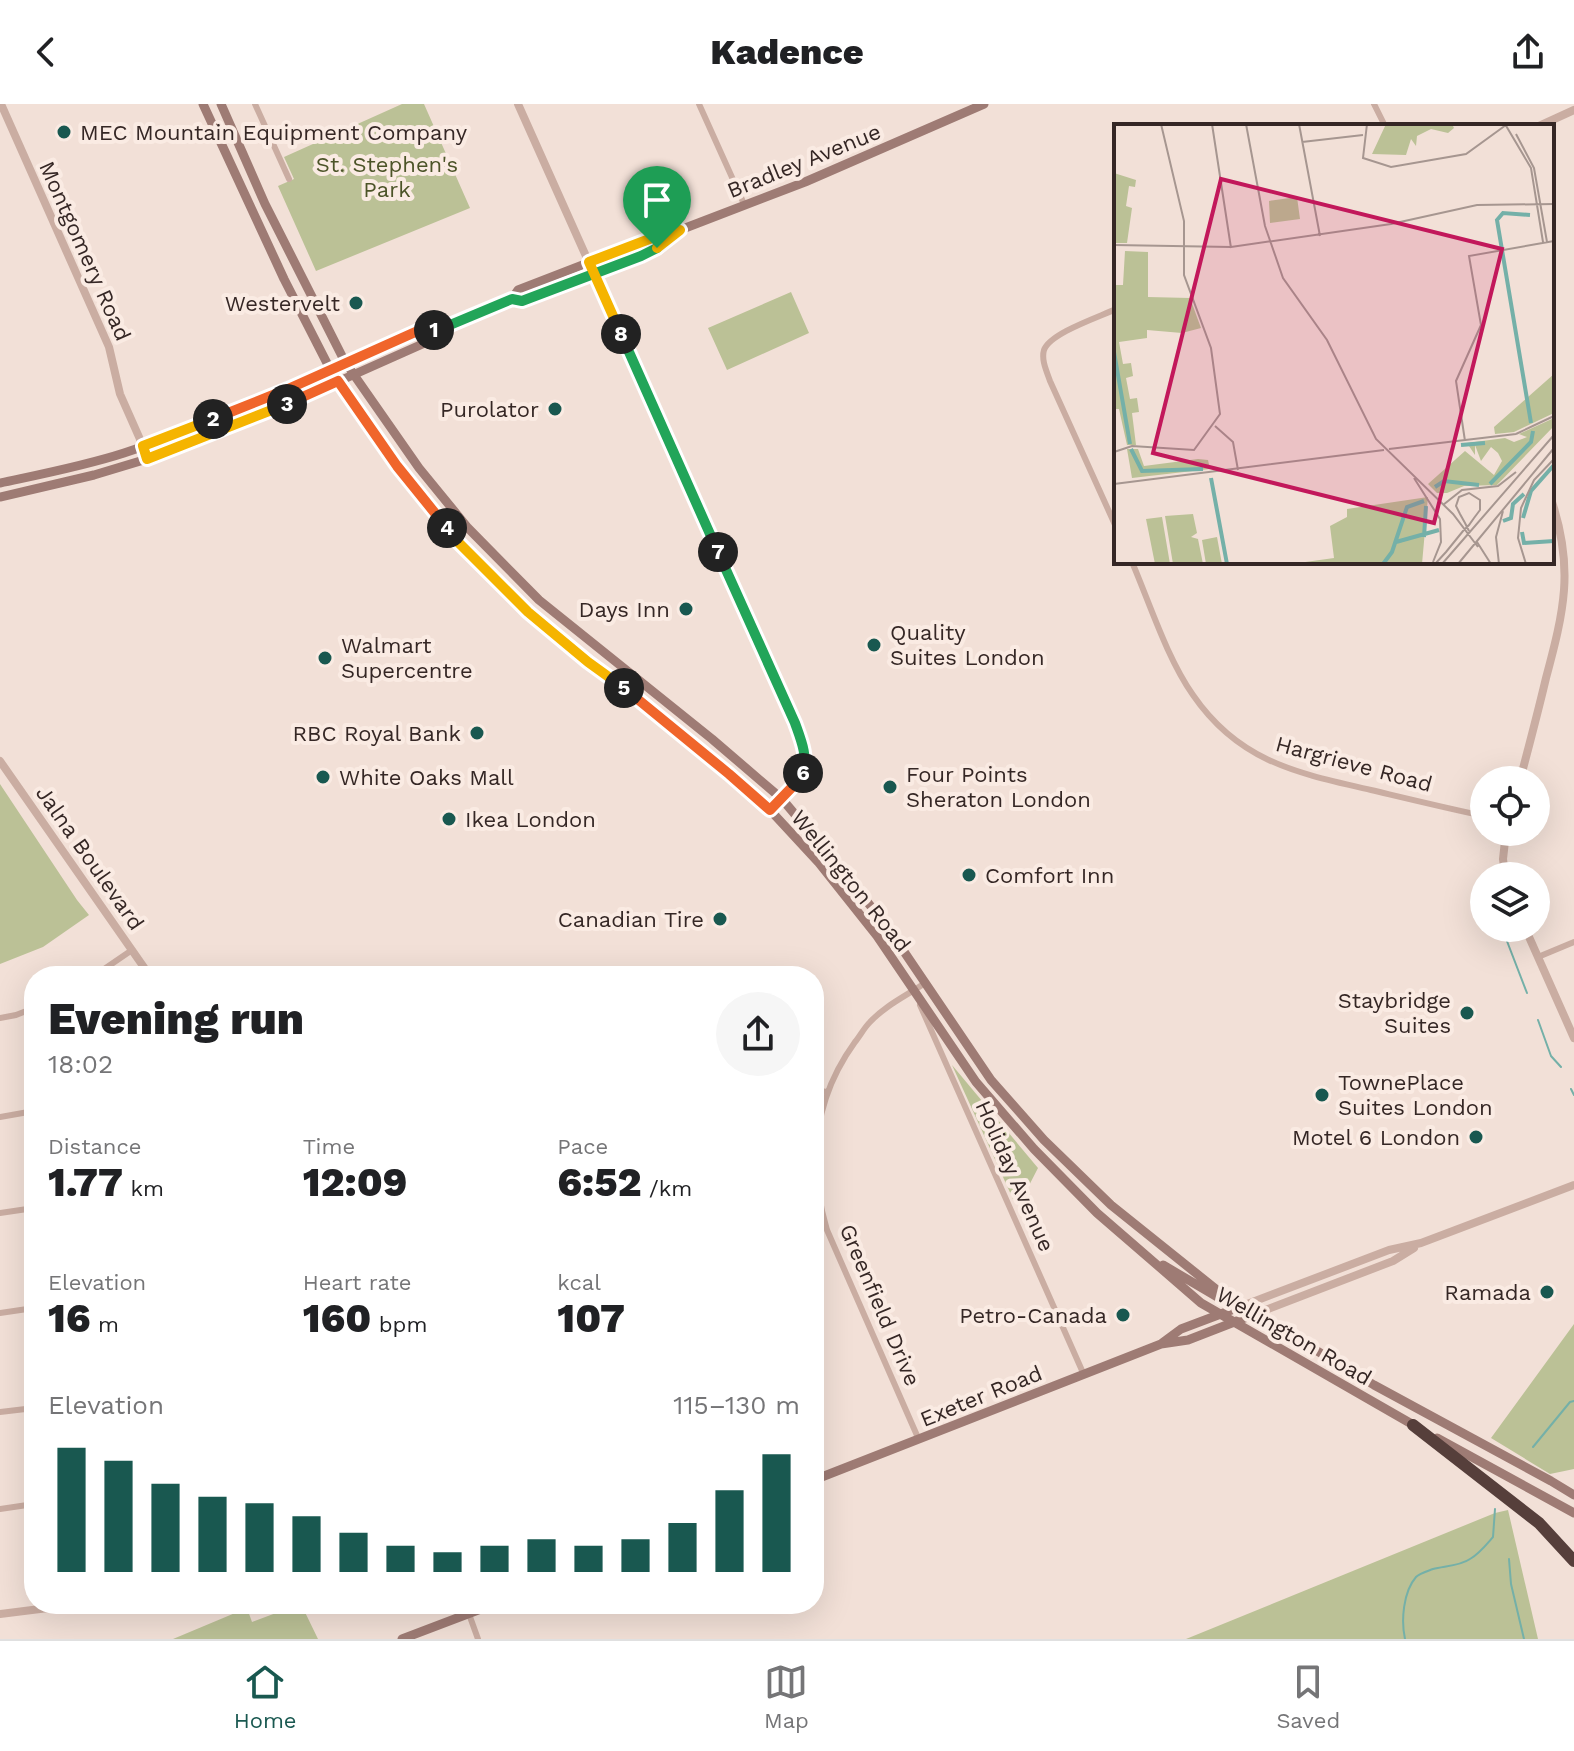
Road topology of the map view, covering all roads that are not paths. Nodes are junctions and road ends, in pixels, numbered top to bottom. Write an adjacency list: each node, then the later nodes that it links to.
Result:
1 (1, 104): 24 (street, Montgomery Road)
2 (203, 104): 21 (main road, Wellington Road)
3 (221, 104): 20 (main road, Wellington Road)
4 (255, 104): 12 (street)
5 (518, 104): 15 (street)
6 (699, 104): 13 (street)
7 (984, 104): 13 (main road, Bradley Avenue)
8 (1374, 104): 10 (street)
9 (1571, 112): 11 (street)
10 (1384, 124)
11 (1544, 124)
12 (289, 179)
13 (744, 204): 14 (main road, Bradley Avenue)
14 (680, 230): 15 (main road, Bradley Avenue); 16 (main road, Bradley Avenue)
15 (589, 262): 16 (street); 17 (main road, Bradley Avenue)
16 (594, 274): 17 (main road, Bradley Avenue); 35 (street)
17 (512, 299): 19 (main road, Bradley Avenue)
18 (1114, 310): 29 (street)
19 (438, 330): 20 (main road, Bradley Avenue); 22 (main road, Bradley Avenue)
20 (345, 362): 21 (main road, Bradley Avenue); 22 (main road, Wellington Road)
21 (330, 369): 23 (main road, Wellington Road); 24 (main road, Bradley Avenue)
22 (352, 375): 23 (main road, Bradley Avenue); 31 (main road, Wellington Road)
23 (338, 381): 25 (main road, Bradley Avenue); 32 (main road, Wellington Road)
24 (143, 446): 25 (street, Montgomery Road); 26 (main road, Bradley Avenue)
25 (147, 459): 27 (main road, Bradley Avenue)
26 (0, 483)
27 (0, 497)
28 (1554, 508): 34 (street)
29 (1114, 523)
30 (1133, 564): 37 (street, Hargrieve Road)
31 (534, 595): 32 (main road); 35 (main road, Wellington Road)
32 (523, 607): 36 (main road, Wellington Road)
33 (0, 761): 40 (street, Jalna Boulevard)
34 (1524, 766)
35 (782, 799): 36 (street); 44 (main road, Wellington Road)
36 (770, 810): 45 (main road, Wellington Road)
37 (1470, 813)
38 (1531, 942): 41 (street)
39 (1574, 942): 41 (street)
40 (132, 950): 42 (street); 43 (street, Jalna Boulevard)
41 (1538, 957): 48 (street)
42 (109, 966)
43 (143, 966)
44 (925, 983): 45 (street, Greenfield Drive); 60 (main road, Wellington Road)
45 (914, 991): 50 (street, Greenfield Drive); 59 (main road, Wellington Road); 67 (street, Holiday Avenue)
46 (24, 1012): 47 (street)
47 (0, 1018)
48 (1574, 1038)
49 (824, 1092): 50 (street)
50 (827, 1092): 51 (street, Greenfield Drive)
51 (824, 1104)
52 (24, 1113): 53 (street)
53 (0, 1117)
54 (1574, 1185): 58 (street, Exeter Road)
55 (24, 1209): 56 (street)
56 (0, 1213)
57 (824, 1220): 71 (street, Greenfield Drive)
58 (1421, 1243): 60 (street, Exeter Road); 64 (street, Exeter Road)
59 (1140, 1251): 60 (main road); 63 (main road, Wellington Road)
60 (1239, 1307): 63 (main road, Exeter Road); 64 (main road, Wellington Road)
61 (24, 1309): 62 (street)
62 (0, 1313)
63 (1219, 1314): 65 (main road, Wellington Road); 66 (main road, Exeter Road)
64 (1255, 1314): 65 (main road, Exeter Road); 73 (main road, Wellington Road)
65 (1233, 1322): 66 (main road, Exeter Road); 70 (main road, Wellington Road)
66 (1161, 1344): 67 (main road, Exeter Road)
67 (1084, 1375): 71 (main road, Exeter Road)
68 (24, 1409): 69 (street)
69 (0, 1412)
70 (1413, 1425): 76 (main road, Wellington Road); 77 (highway)
71 (919, 1440): 72 (main road, Exeter Road)
72 (824, 1476)
73 (1574, 1495)
74 (24, 1505): 75 (street)
75 (0, 1509)
76 (1574, 1513)
77 (1574, 1561)
78 (24, 1611): 79 (street)
79 (0, 1614)
80 (456, 1614): 82 (main road)
81 (469, 1614): 83 (street)
82 (402, 1639)
83 (478, 1639)

